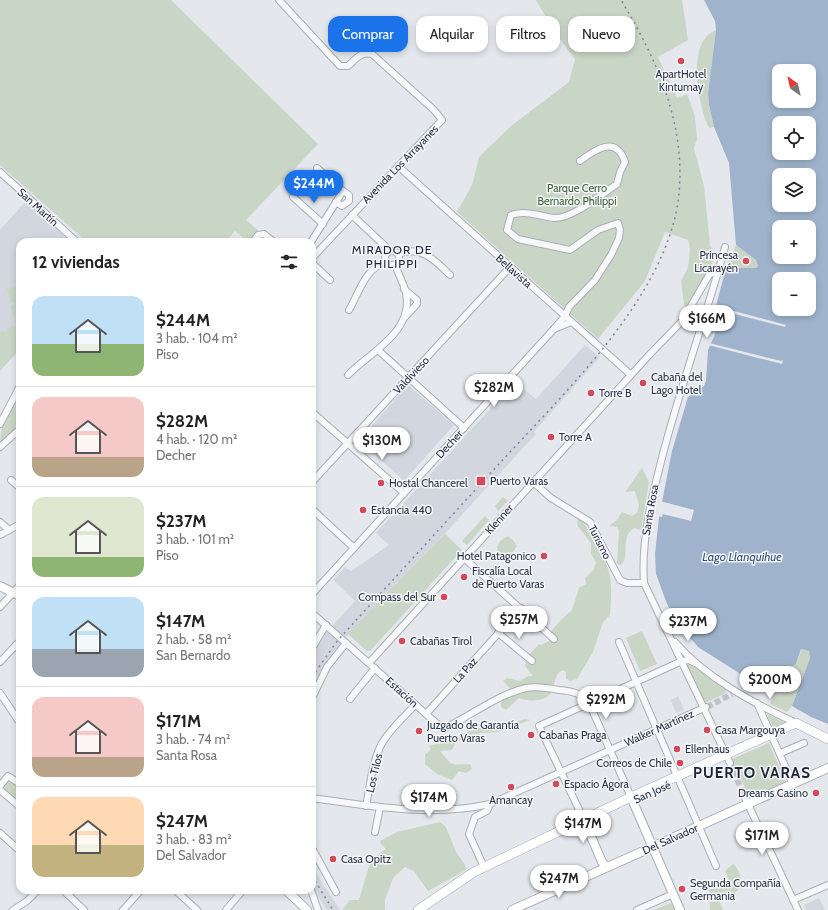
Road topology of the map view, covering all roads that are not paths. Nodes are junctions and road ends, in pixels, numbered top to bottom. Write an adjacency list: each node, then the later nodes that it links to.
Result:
1 (279, 0): 3 (street, Avenida Los Arrayanes)
2 (580, 161): 28 (street, Decher)
3 (398, 166): 9 (street, Avenida Los Arrayanes); 22 (street, Bellavista)
4 (317, 168): 6 (street)
5 (0, 172): 11 (street, San Martín)
6 (343, 191): 8 (street); 8 (street)
7 (293, 197): 10 (street)
8 (336, 202): 10 (street)
9 (352, 215): 16 (street); 17 (street, Avenida Los Arrayanes)
10 (323, 224): 14 (street)
11 (73, 238)
12 (254, 238): 13 (street)
13 (269, 238)
14 (314, 238)
15 (725, 247): 23 (street, Santa Rosa)
16 (387, 252): 18 (street); 19 (street)
17 (316, 254)
18 (398, 254): 20 (street); 24 (street)
19 (386, 262): 20 (street); 27 (street)
20 (395, 264): 26 (street)
21 (316, 267): 25 (street)
22 (510, 267): 28 (street, Bellavista); 35 (street, Valdivieso)
23 (719, 268): 34 (street, Klenner); 57 (street, Santa Rosa)
24 (450, 275)
25 (330, 280)
26 (404, 289): 29 (street); 29 (street)
27 (349, 310)
28 (565, 316): 30 (street, Bellavista); 31 (street, Decher)
29 (404, 318): 32 (street)
30 (571, 322): 31 (street, Decher); 34 (street, Bellavista)
31 (553, 330): 41 (street, Decher)
32 (378, 350): 33 (street); 35 (street)
33 (348, 375)
34 (631, 375): 47 (street, Klenner)
35 (408, 377): 41 (street); 43 (street, Valdivieso)
36 (16, 393): 38 (street)
37 (0, 405): 38 (street)
38 (7, 409): 40 (street)
39 (316, 415): 43 (street)
40 (0, 424)
41 (464, 428): 49 (street, Decher)
42 (16, 433): 44 (street)
43 (348, 443): 45 (street, Valdivieso); 49 (street)
44 (0, 447)
45 (316, 478)
46 (11, 480): 48 (street)
47 (533, 482): 56 (street, Klenner); 57 (street, Turismo)
48 (16, 484)
49 (404, 493): 55 (street, Decher)
50 (316, 513): 55 (street)
51 (0, 522): 53 (street)
52 (16, 526): 53 (street)
53 (9, 530): 54 (street)
54 (0, 535)
55 (354, 548): 59 (street, Decher)
56 (464, 558): 62 (street); 75 (street, Klenner)
57 (644, 583): 65 (street, Santa Rosa)
58 (0, 586): 60 (main road)
59 (316, 590)
60 (16, 594): 61 (street)
61 (0, 607)
62 (521, 608): 66 (street, La Paz); 67 (street)
63 (316, 617): 64 (street, Estación)
64 (326, 626): 68 (street); 70 (street, Estación)
65 (668, 632): 73 (street, Santa Rosa); 76 (street)
66 (498, 634): 72 (street); 86 (street, La Paz)
67 (554, 639)
68 (316, 642)
69 (619, 642): 78 (street)
70 (346, 643): 75 (street, Estación); 79 (street)
71 (16, 645): 74 (street)
72 (532, 661)
73 (682, 661): 76 (street); 78 (street); 85 (street, Santa Rosa)
74 (0, 662)
75 (369, 663): 77 (street, Estación)
76 (695, 663): 84 (street)
77 (375, 668): 81 (street); 83 (street, Estación)
78 (636, 682): 82 (street); 89 (street)
79 (316, 690)
80 (0, 692): 87 (street)
81 (350, 699)
82 (589, 703): 86 (street, Estación); 93 (street); 97 (street)
83 (415, 704): 86 (street, Estación); 108 (street, Los Tilos)
84 (757, 704): 88 (street); 90 (street)
85 (705, 707): 89 (street, Walker Martínez); 95 (street, Santa Rosa)
86 (426, 714)
87 (16, 717)
88 (798, 725): 90 (main road, San José); 91 (main road)
89 (658, 729): 93 (street, Walker Martínez); 98 (street)
90 (772, 737): 95 (main road, San José); 100 (street)
91 (828, 739)
92 (804, 743): 94 (street)
93 (610, 750): 97 (street, Walker Martínez); 104 (street)
94 (783, 752)
95 (728, 759): 98 (main road, San José)
96 (828, 768): 100 (main road, Del Salvador)
97 (560, 772): 107 (street, Walker Martínez); 110 (street)
98 (679, 778): 104 (main road, San José); 111 (street)
99 (16, 781): 101 (street)
100 (793, 784): 105 (main road, Del Salvador)
101 (0, 786)
102 (0, 790): 106 (street)
103 (316, 799): 108 (street, Walker Martínez)
104 (632, 799): 110 (main road, San José); 115 (main road)
105 (746, 801): 111 (main road, Del Salvador); 132 (street)
106 (16, 804)
107 (490, 804): 109 (street, Walker Martínez); 119 (street)
108 (366, 806): 109 (street, Walker Martínez)
109 (380, 807): 112 (street)
110 (584, 820): 117 (main road); 119 (main road, San José)
111 (699, 826): 115 (main road, Del Salvador); 118 (street)
112 (375, 832)
113 (0, 833): 114 (street)
114 (16, 847)
115 (652, 847): 120 (main road, Del Salvador); 131 (main road)
116 (316, 855): 123 (street)
117 (601, 859): 120 (main road); 121 (main road)
118 (716, 866)
119 (484, 867): 140 (main road, San José)
120 (607, 867): 121 (main road, Del Salvador)
121 (597, 871): 141 (main road, Del Salvador)
122 (828, 885): 132 (street)
123 (336, 892)
124 (34, 894): 133 (street)
125 (67, 894): 134 (street)
126 (137, 894): 135 (street)
127 (179, 894): 136 (street)
128 (240, 894): 137 (street)
129 (290, 894): 138 (main road)
130 (312, 894): 139 (street)
131 (673, 894): 142 (street); 143 (main road)
132 (793, 900): 144 (street)
133 (13, 910)
134 (84, 910)
135 (123, 910)
136 (197, 910)
137 (226, 910)
138 (307, 910)
139 (318, 910)
140 (418, 910)
141 (512, 910)
142 (637, 910)
143 (680, 910)
144 (798, 910)

